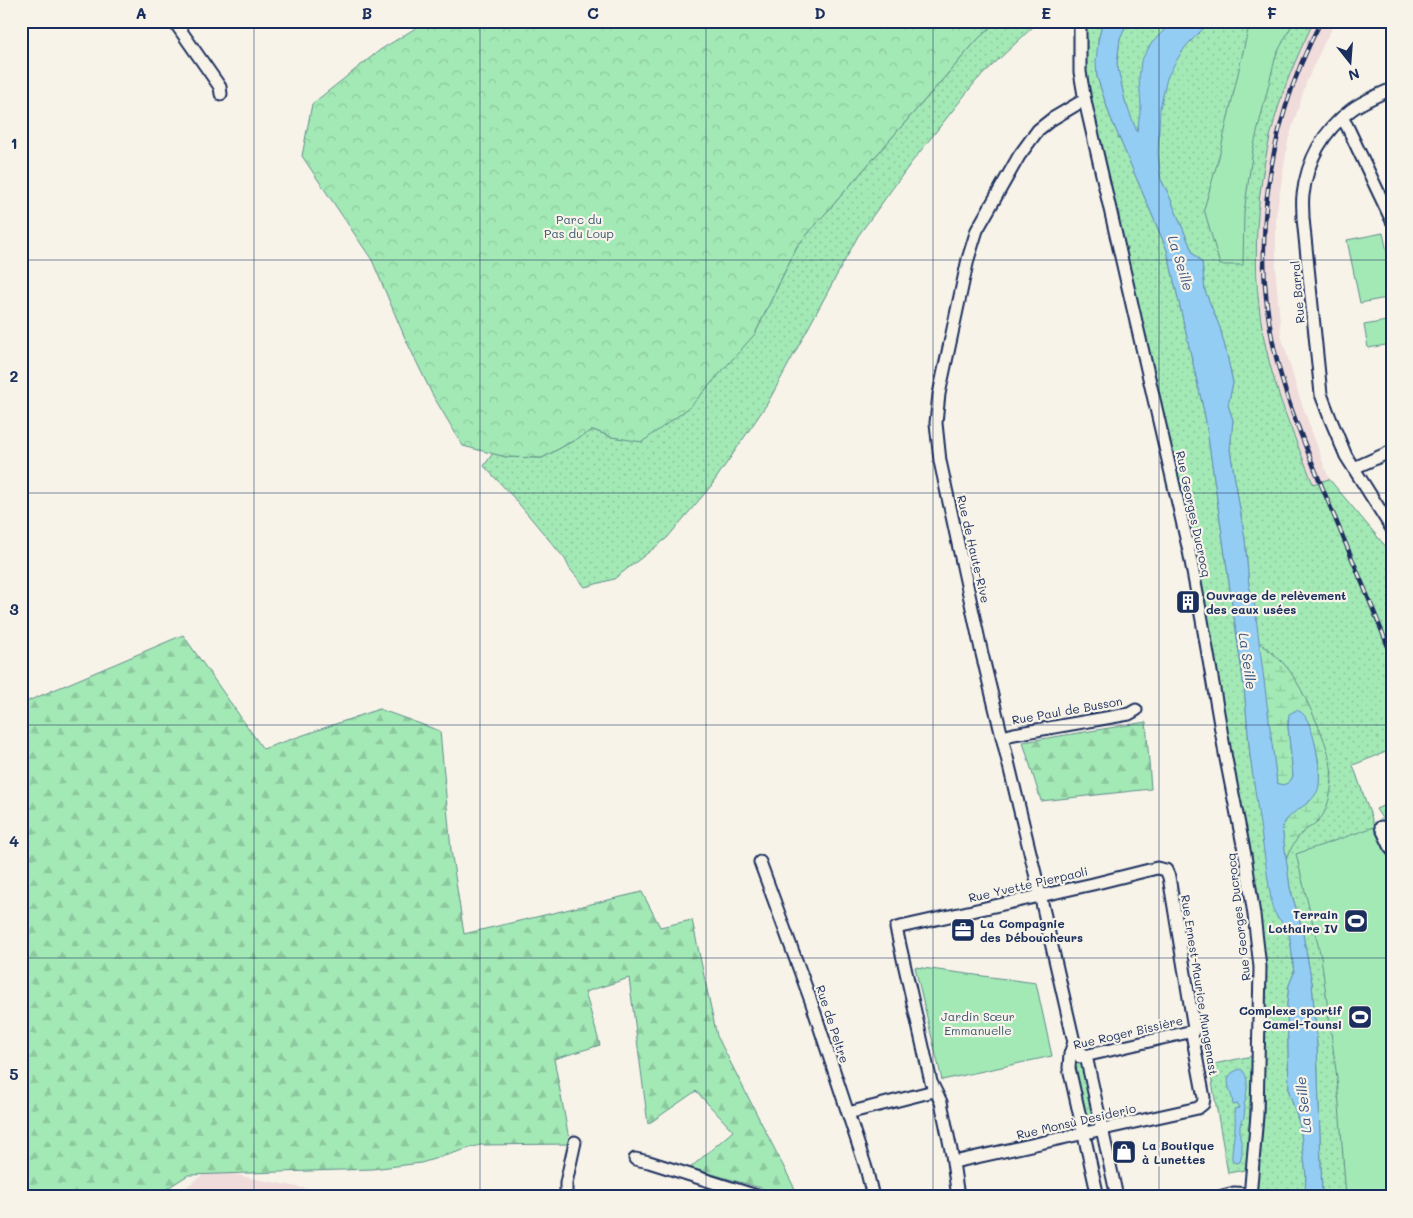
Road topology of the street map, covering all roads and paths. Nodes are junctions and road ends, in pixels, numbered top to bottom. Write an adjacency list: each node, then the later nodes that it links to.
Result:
1 (174, 21): 4 (street)
2 (1080, 21): 5 (street, Rue Georges Ducrocq)
3 (1392, 89): 6 (street, Rue Barral)
4 (221, 94)
5 (1085, 101): 12 (street, Rue de Haute-Rive); 30 (street, Rue Georges Ducrocq)
6 (1342, 118): 7 (street); 9 (street, Rue Barral)
7 (1392, 221)
8 (1392, 450): 9 (street)
9 (1354, 468): 10 (street, Rue Barral)
10 (1392, 529)
11 (1136, 710): 12 (street, Rue Paul de Busson)
12 (1003, 737): 17 (street, Rue de Haute-Rive)
13 (1381, 827): 14 (street)
14 (1392, 850)
15 (760, 862): 24 (street, Rue de Peltre)
16 (1166, 870): 17 (street, Rue Yvette Pierpaoli); 18 (street, Rue Ernest-Maurice Mungenast)
17 (1040, 896): 19 (street, Rue de Haute-Rive); 22 (street, Rue Yvette Pierpaoli)
18 (1192, 1032): 20 (street, Rue Roger Bissière); 23 (street, Rue Ernest-Maurice Mungenast)
19 (1074, 1042): 20 (street, Rue de Haute-Rive); 21 (street, Rue de Haute-Rive)
20 (1086, 1056): 21 (street, Rue Roger Bissière); 25 (street, Rue de Haute-Rive)
21 (1070, 1060): 26 (street, Rue de Haute-Rive)
22 (934, 1091): 24 (street); 29 (street)
23 (1203, 1104): 25 (street, Rue Monsù Desiderio)
24 (848, 1114): 33 (street, Rue de Peltre)
25 (1102, 1129): 26 (street, Rue Monsù Desiderio); 36 (street, Rue de Haute-Rive)
26 (1084, 1133): 29 (street, Rue Monsù Desiderio); 35 (street, Rue de Haute-Rive)
27 (574, 1142): 31 (street)
28 (635, 1159): 32 (street)
29 (954, 1162): 34 (street)
30 (1250, 1195): 37 (street)
31 (566, 1197)
32 (760, 1197)
33 (873, 1197)
34 (958, 1197)
35 (1098, 1197)
36 (1117, 1197)
37 (1219, 1197)

